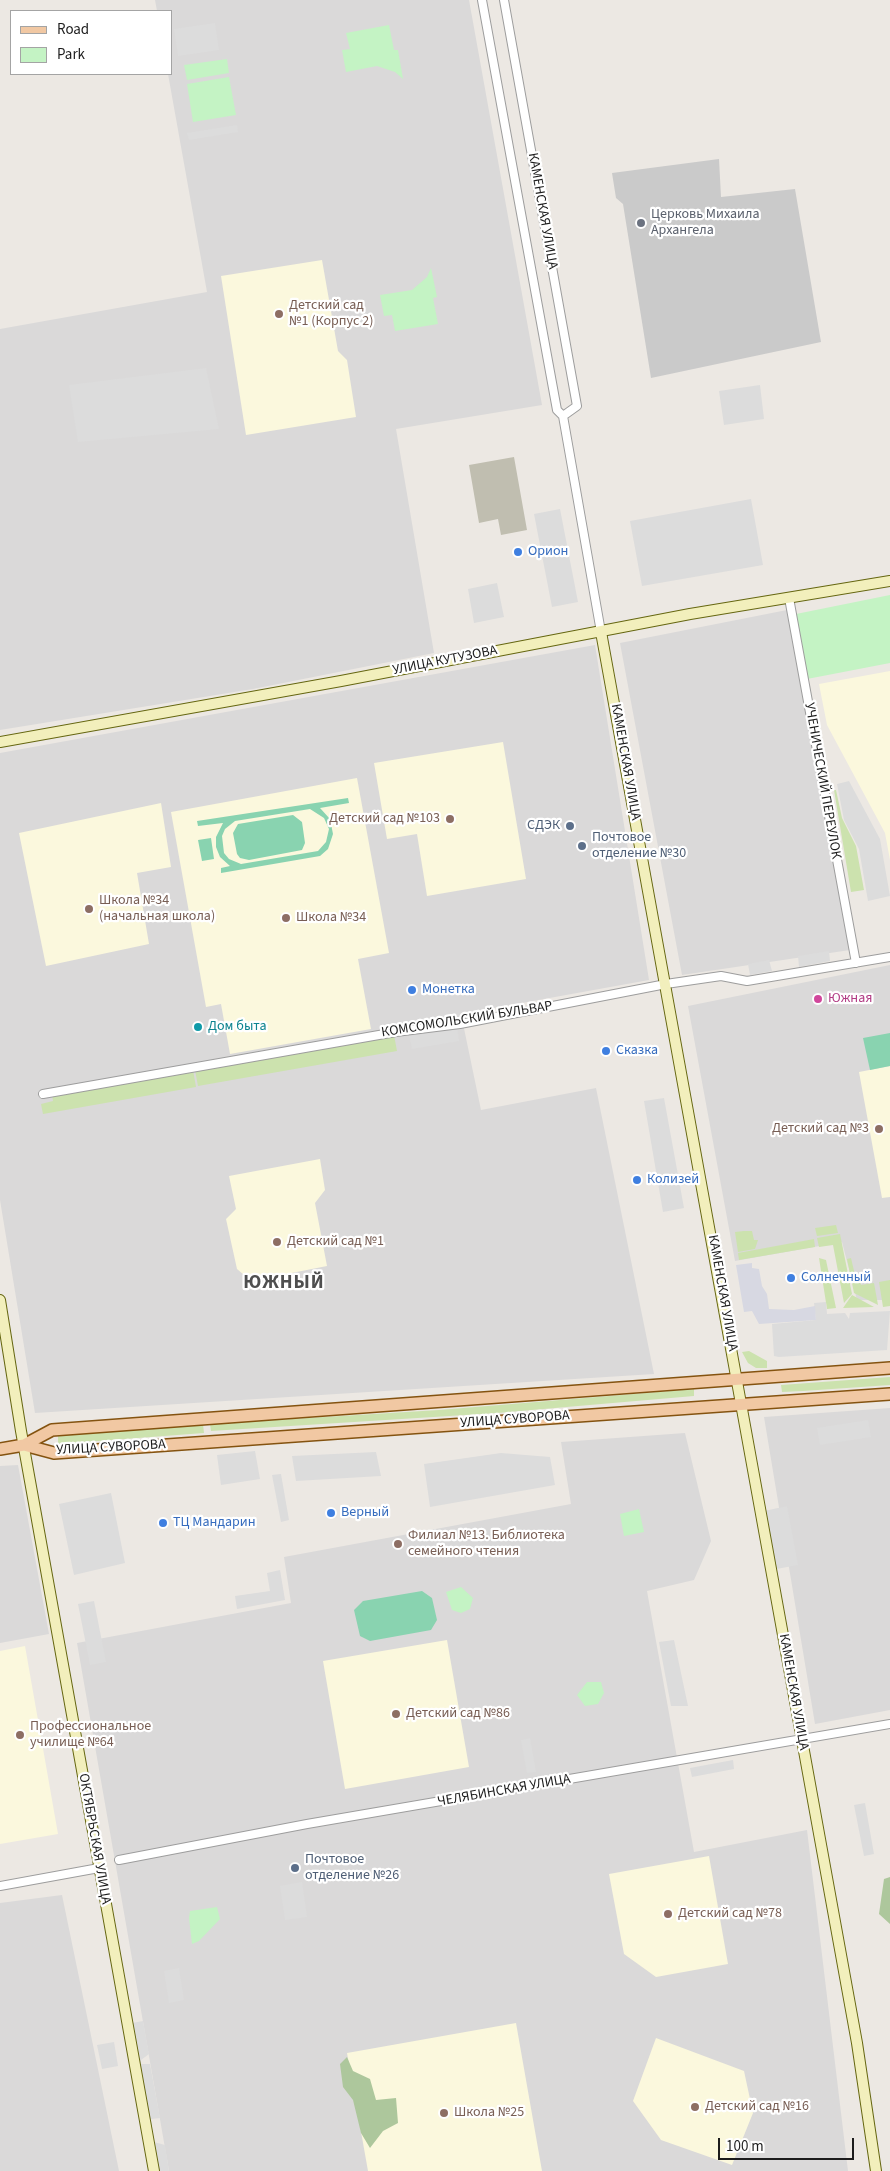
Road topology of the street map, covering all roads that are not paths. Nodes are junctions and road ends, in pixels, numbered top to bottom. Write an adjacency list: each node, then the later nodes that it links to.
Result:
1 (482, 0): 3 (street, КАМЕНСКАЯ УЛИЦА)
2 (504, 0): 3 (street, КАМЕНСКАЯ УЛИЦА)
3 (563, 416): 6 (street, КАМЕНСКАЯ УЛИЦА)
4 (890, 581): 5 (street, УЛИЦА КУТУЗОВА)
5 (788, 598): 6 (street, УЛИЦА КУТУЗОВА); 9 (street, УЧЕНИЧЕСКИЙ ПЕРЕУЛОК)
6 (602, 632): 7 (street, УЛИЦА КУТУЗОВА); 10 (street, КАМЕНСКАЯ УЛИЦА)
7 (0, 742)
8 (890, 957): 9 (street, КОМСОМОЛЬСКИЙ БУЛЬВАР)
9 (856, 963): 10 (street, КОМСОМОЛЬСКИЙ БУЛЬВАР)
10 (666, 984): 11 (street, КОМСОМОЛЬСКИЙ БУЛЬВАР); 14 (street, КАМЕНСКАЯ УЛИЦА)
11 (44, 1094)
12 (0, 1300): 17 (street, ОКТЯБРЬСКАЯ УЛИЦА)
13 (890, 1368): 14 (main road, УЛИЦА СУВОРОВА)
14 (737, 1380): 16 (street, КАМЕНСКАЯ УЛИЦА); 17 (main road, УЛИЦА СУВОРОВА)
15 (890, 1394): 16 (main road, УЛИЦА СУВОРОВА)
16 (741, 1405): 17 (main road, УЛИЦА СУВОРОВА); 20 (street, КАМЕНСКАЯ УЛИЦА)
17 (24, 1445): 18 (main road); 22 (street, ОКТЯБРЬСКАЯ УЛИЦА)
18 (0, 1449)
19 (890, 1724): 20 (street, ЧЕЛЯБИНСКАЯ УЛИЦА)
20 (802, 1740): 21 (street, ЧЕЛЯБИНСКАЯ УЛИЦА); 25 (street, КАМЕНСКАЯ УЛИЦА)
21 (119, 1860)
22 (99, 1868): 23 (street); 24 (street, ОКТЯБРЬСКАЯ УЛИЦА)
23 (0, 1886)
24 (154, 2171)
25 (876, 2171)

